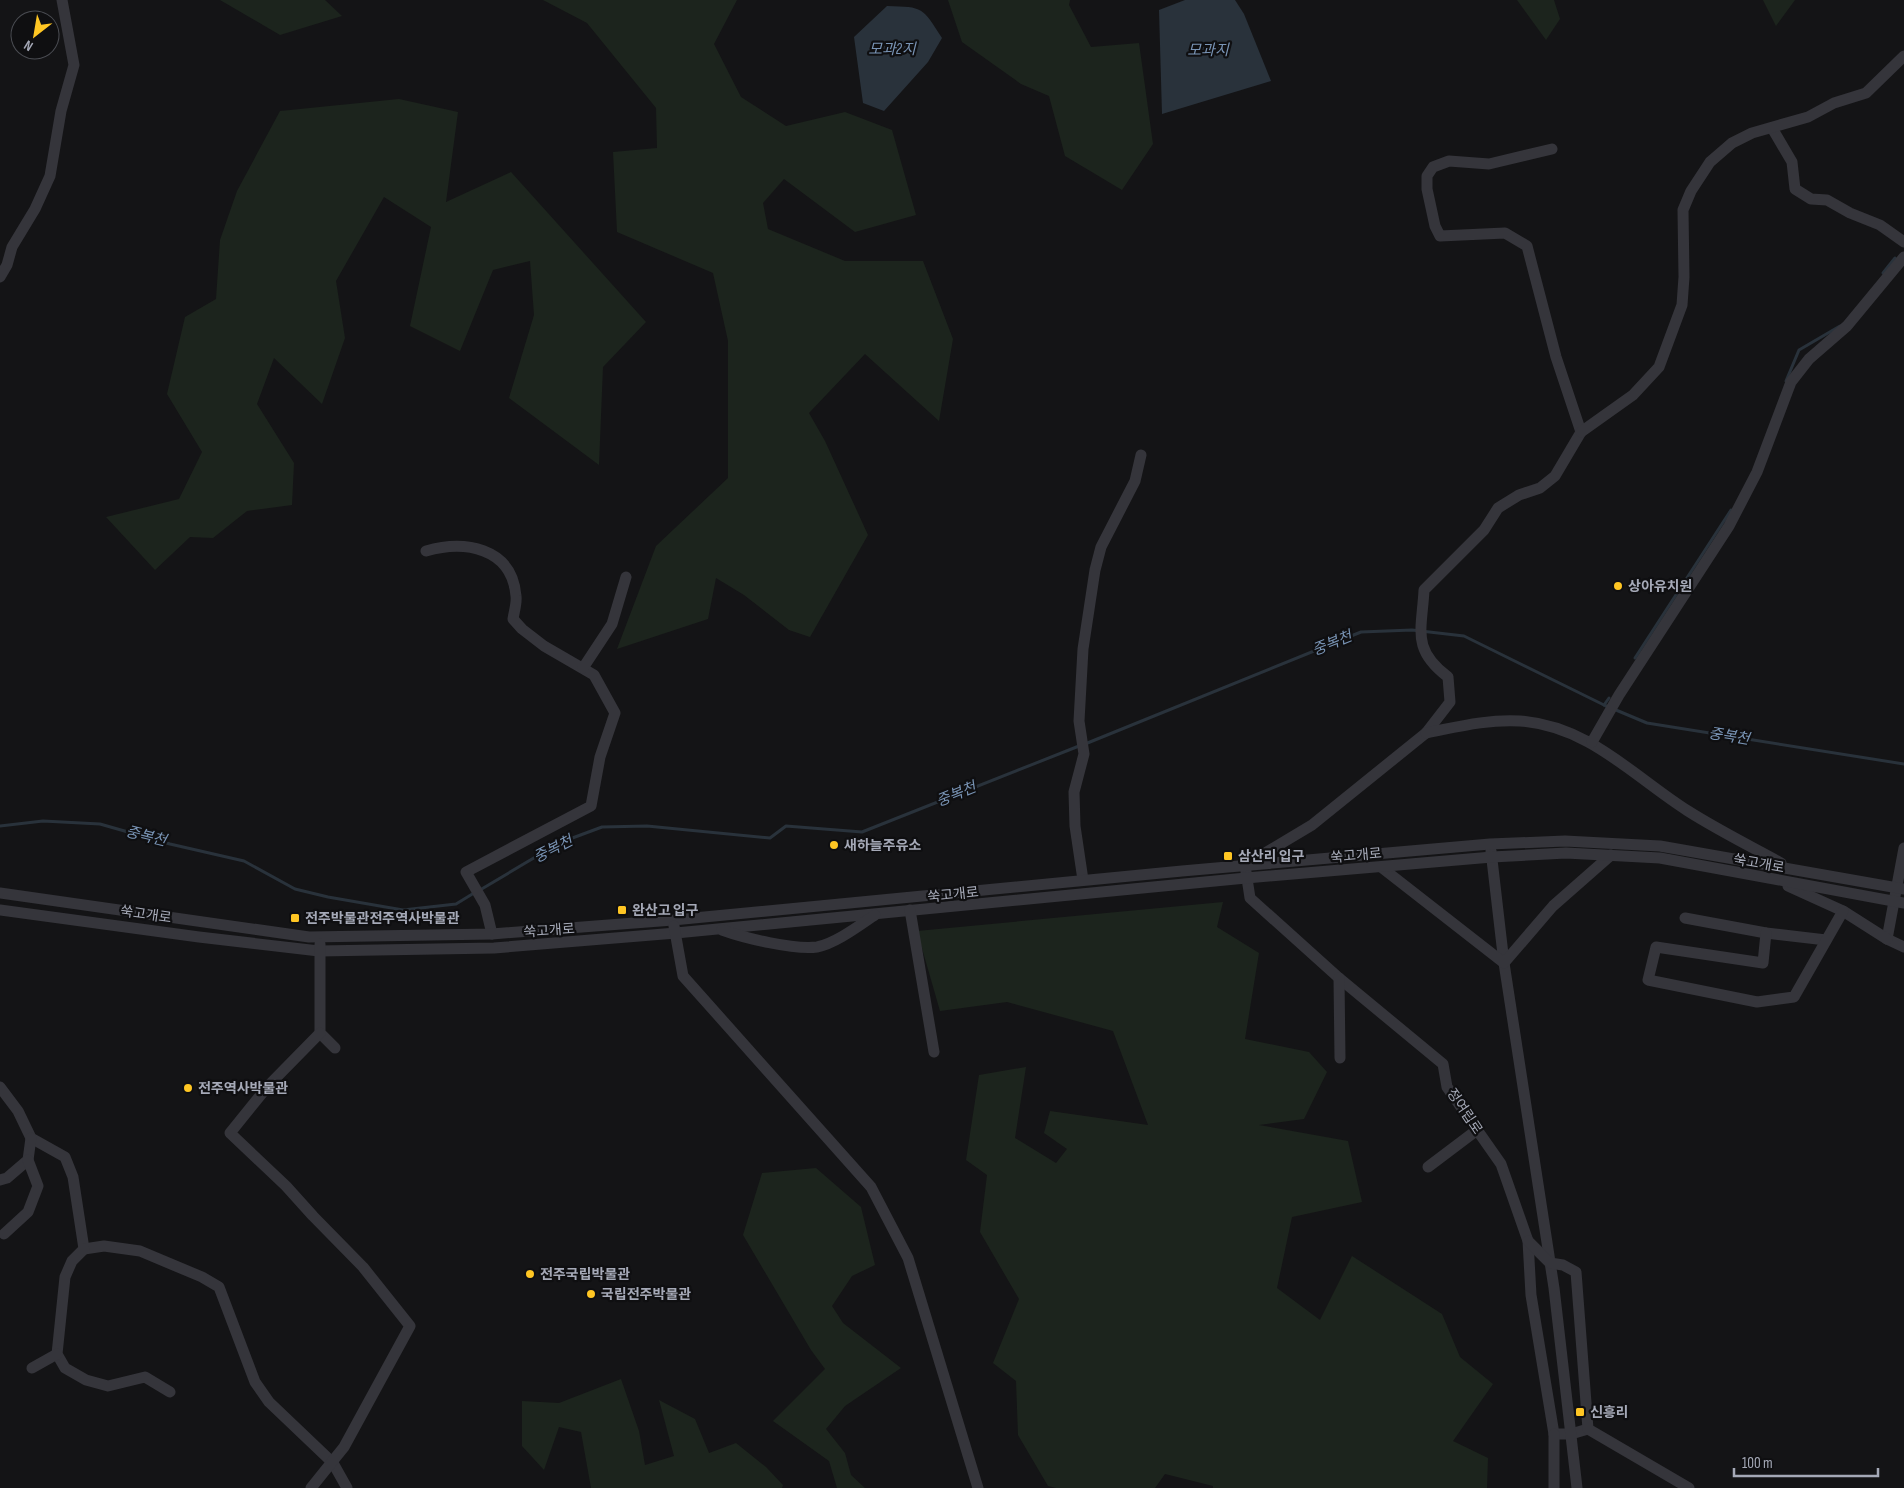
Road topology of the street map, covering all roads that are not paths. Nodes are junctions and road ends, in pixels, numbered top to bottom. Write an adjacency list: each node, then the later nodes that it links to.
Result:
1 (62, 0): 7 (street)
2 (1904, 56): 3 (street)
3 (1772, 128): 5 (street); 8 (street)
4 (1552, 149): 8 (street)
5 (1904, 242)
6 (1904, 257): 14 (street)
7 (0, 277)
8 (1581, 432): 13 (street)
9 (1141, 454): 24 (street)
10 (426, 551): 12 (street)
11 (626, 577): 12 (street)
12 (583, 668): 37 (street)
13 (1426, 733): 14 (street); 19 (street)
14 (1592, 742): 21 (street)
15 (1490, 844): 18 (street); 19 (street, 쑥고개로); 21 (street, 쑥고개로)
16 (1904, 848): 25 (street)
17 (1611, 856): 18 (street, 쑥고개로); 23 (street, 쑥고개로); 43 (street)
18 (1492, 857): 20 (street, 쑥고개로); 43 (street)
19 (1244, 865): 22 (street, 정여립로); 24 (street, 쑥고개로)
20 (1381, 867): 22 (street, 쑥고개로); 43 (street)
21 (1789, 868): 25 (street, 쑥고개로)
22 (1246, 878): 29 (street, 쑥고개로); 44 (street, 정여립로)
23 (1770, 879): 27 (street, 쑥고개로); 30 (street)
24 (1083, 880): 33 (street, 쑥고개로)
25 (1900, 889): 27 (street)
26 (0, 893): 38 (street, 쑥고개로)
27 (1899, 902): 39 (street)
28 (0, 910): 42 (street, 쑥고개로)
29 (910, 910): 31 (street, 쑥고개로); 47 (street)
30 (1843, 911): 39 (street); 40 (street)
31 (877, 914): 34 (street, 쑥고개로); 34 (street)
32 (1685, 918): 36 (street)
33 (673, 920): 35 (street); 37 (street, 쑥고개로)
34 (718, 928): 35 (street, 쑥고개로)
35 (676, 933): 42 (street, 쑥고개로); 68 (street)
36 (1766, 933): 40 (street); 40 (street)
37 (492, 934): 38 (street, 쑥고개로)
38 (320, 936): 42 (street)
39 (1887, 939): 41 (street)
40 (1826, 940)
41 (1904, 947)
42 (319, 950): 45 (street)
43 (1504, 963): 58 (street)
44 (1339, 978): 48 (street); 50 (street, 정여립로)
45 (320, 1033): 46 (street); 65 (street)
46 (336, 1048)
47 (934, 1052)
48 (1340, 1058)
49 (0, 1087): 51 (street)
50 (1477, 1130): 53 (street); 56 (street, 정여립로)
51 (31, 1138): 52 (street); 57 (street)
52 (28, 1160): 54 (street); 55 (street)
53 (1428, 1167)
54 (0, 1180)
55 (4, 1234)
56 (1528, 1241): 58 (street); 63 (street, 정여립로)
57 (84, 1249): 59 (street); 65 (street)
58 (1550, 1263): 62 (street); 64 (street)
59 (57, 1354): 60 (street); 61 (street)
60 (32, 1368)
61 (170, 1392)
62 (1588, 1429): 64 (street); 71 (street)
63 (1554, 1434): 64 (street); 69 (street, 정여립로)
64 (1571, 1434): 70 (street)
65 (333, 1463): 66 (street); 67 (street)
66 (311, 1488)
67 (347, 1488)
68 (978, 1488)
69 (1554, 1488)
70 (1577, 1488)
71 (1689, 1488)

